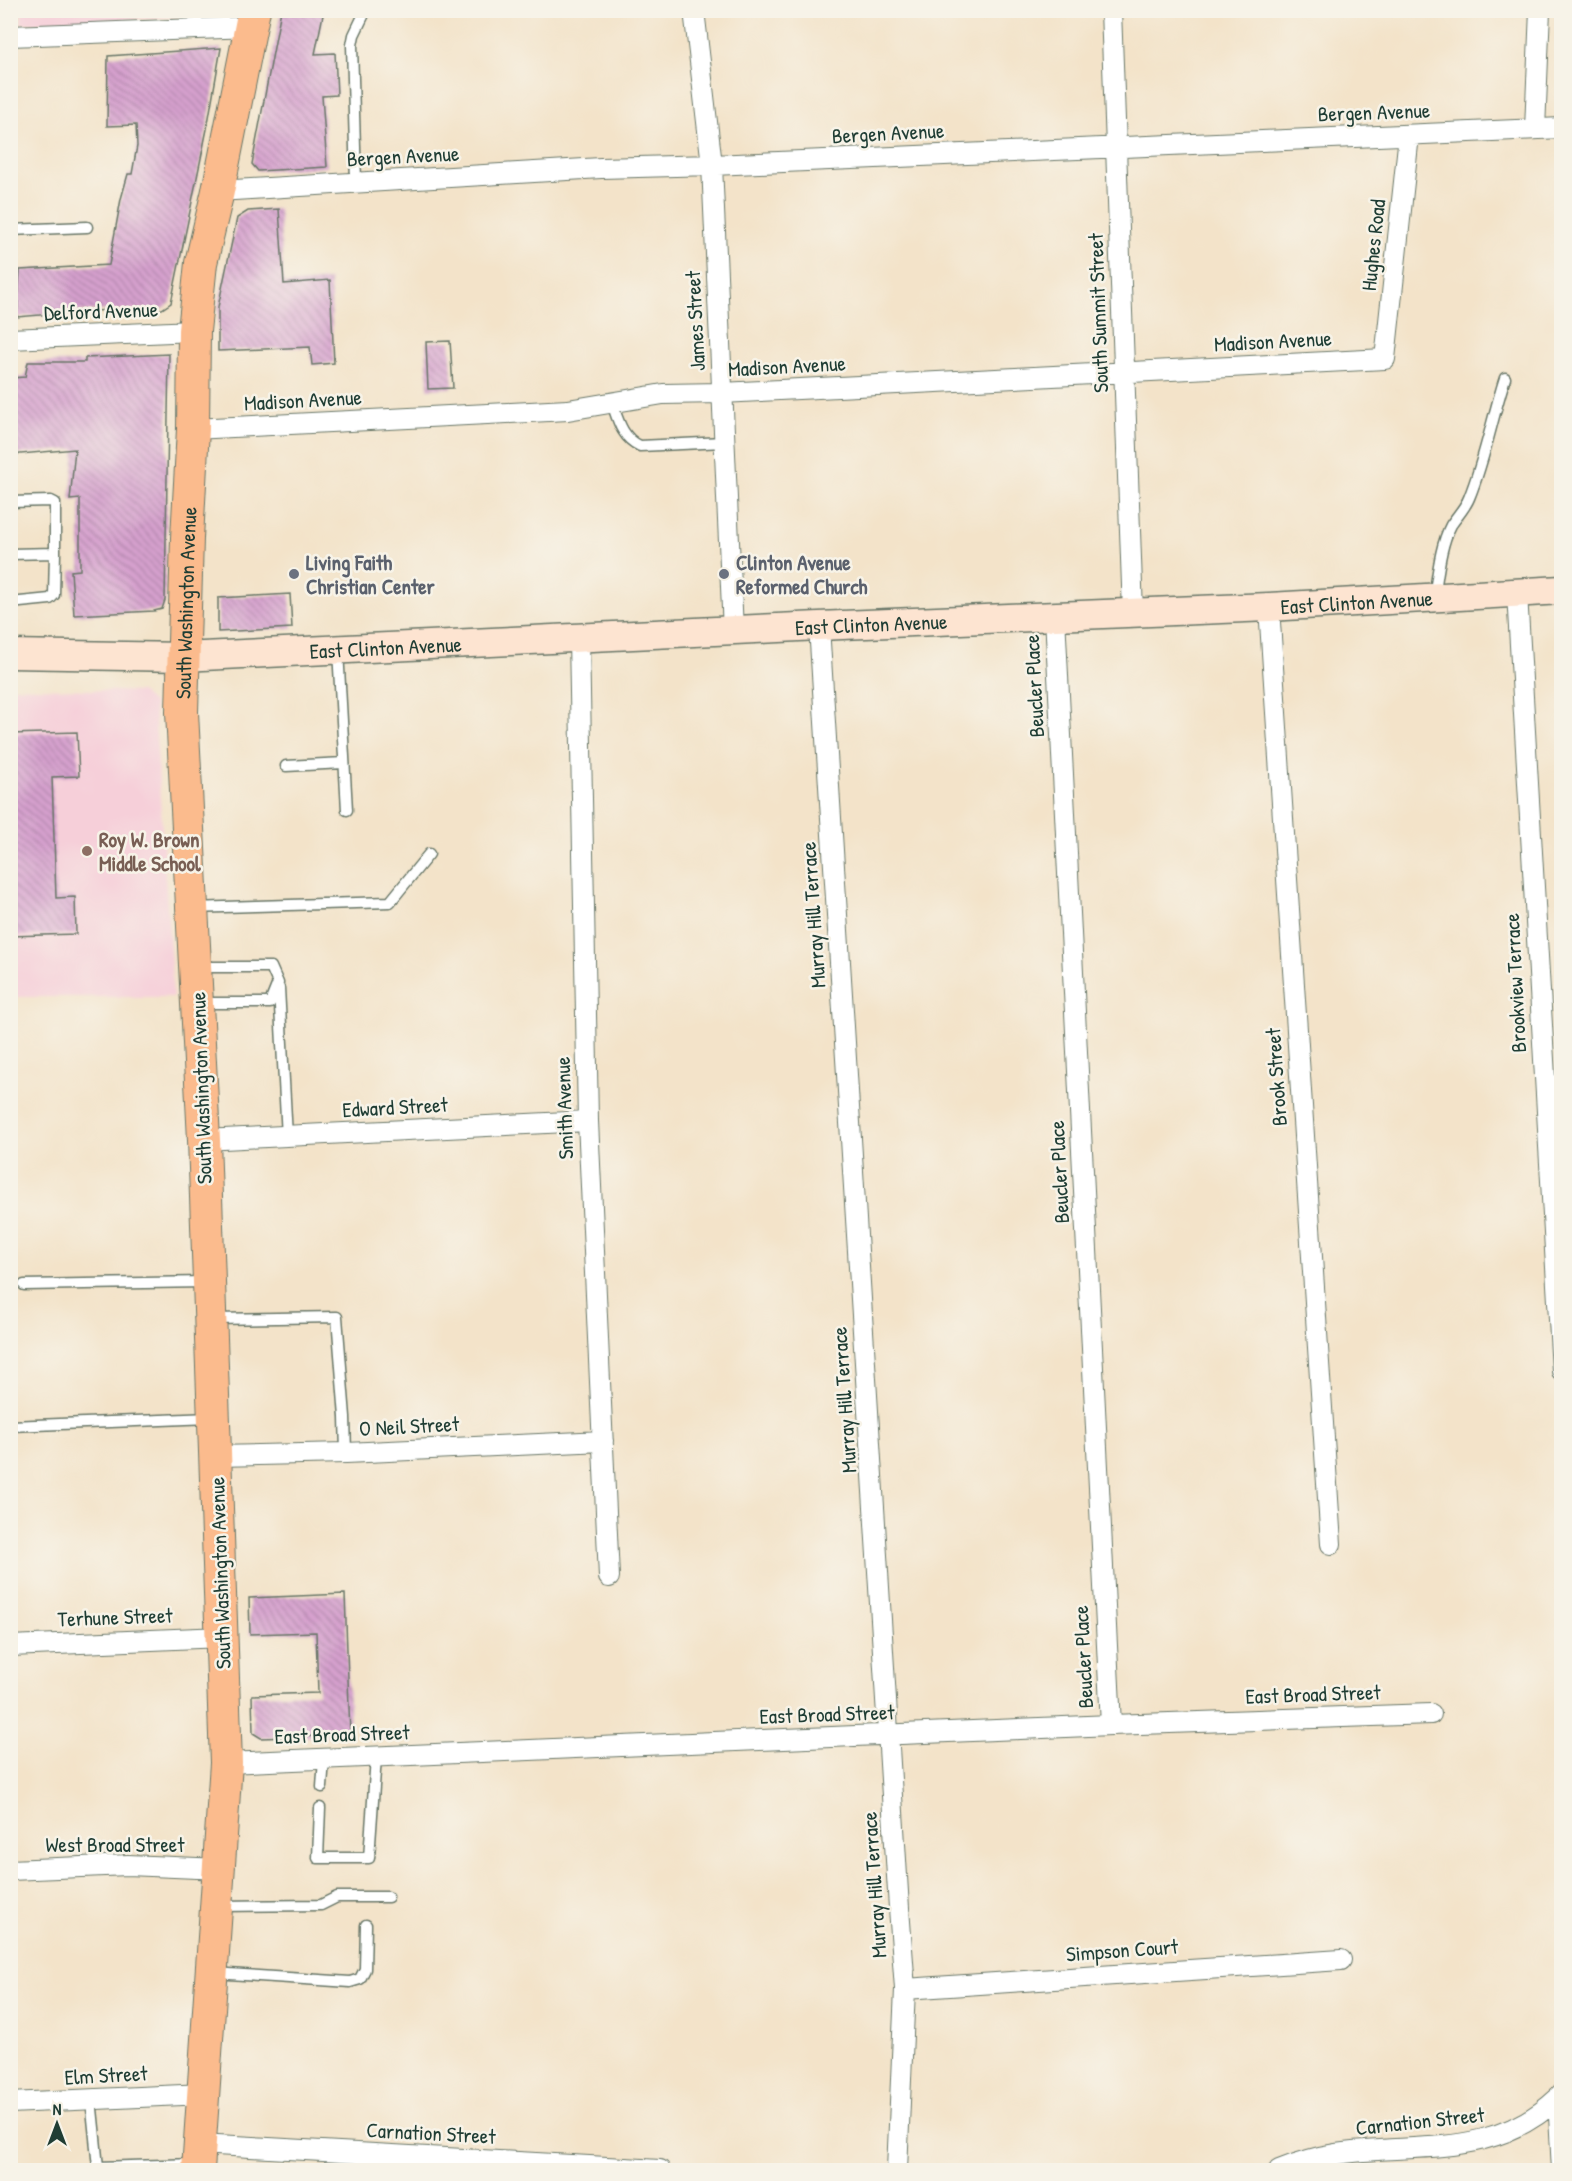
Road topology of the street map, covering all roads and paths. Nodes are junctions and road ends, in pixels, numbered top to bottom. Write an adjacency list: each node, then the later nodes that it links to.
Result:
1 (366, 10): 12 (lane)
2 (694, 10): 11 (street, James Street)
3 (1111, 10): 10 (street, South Summit Street)
4 (1540, 10): 8 (street)
5 (253, 19): 6 (street); 13 (main road, South Washington Avenue)
6 (10, 36)
7 (1562, 128): 8 (street, Bergen Avenue)
8 (1535, 129): 9 (street, Bergen Avenue)
9 (1408, 135): 10 (street, Bergen Avenue); 18 (street, Hughes Road)
10 (1116, 147): 11 (street, Bergen Avenue); 19 (street, South Summit Street)
11 (712, 165): 12 (street, Bergen Avenue); 21 (street, James Street)
12 (356, 183): 13 (street, Bergen Avenue)
13 (218, 191): 16 (main road, South Washington Avenue)
14 (87, 227): 15 (lane)
15 (10, 230)
16 (194, 332): 17 (street, Delford Avenue); 23 (main road, South Washington Avenue)
17 (10, 339)
18 (1385, 359): 19 (street, Madison Avenue)
19 (1125, 374): 21 (street, Madison Avenue); 33 (street, South Summit Street)
20 (1505, 378): 30 (lane)
21 (722, 393): 22 (street, Madison Avenue); 24 (street, James Street)
22 (612, 402): 23 (street, Madison Avenue); 24 (lane)
23 (193, 429): 40 (main road, South Washington Avenue)
24 (724, 442): 36 (street, James Street)
25 (10, 502): 26 (lane)
26 (54, 553): 27 (lane); 31 (lane)
27 (10, 554)
28 (1562, 590): 29 (street, East Clinton Avenue)
29 (1517, 593): 30 (street, East Clinton Avenue); 54 (street, Brookview Terrace)
30 (1434, 598): 32 (street, East Clinton Avenue)
31 (10, 603)
32 (1269, 607): 33 (street, East Clinton Avenue); 62 (street, Brook Street)
33 (1133, 613): 34 (street, East Clinton Avenue)
34 (1055, 616): 35 (street, East Clinton Avenue); 67 (street, Beucler Place)
35 (819, 626): 36 (street, East Clinton Avenue); 68 (street, Murray Hill Terrace)
36 (734, 631): 37 (street, East Clinton Avenue)
37 (579, 638): 38 (street, East Clinton Avenue); 49 (street, Smith Avenue)
38 (338, 649): 40 (street, East Clinton Avenue); 41 (lane)
39 (10, 654): 40 (street, East Clinton Avenue)
40 (183, 657): 45 (main road, South Washington Avenue)
41 (344, 763): 42 (lane); 43 (lane)
42 (286, 766)
43 (346, 810)
44 (429, 854): 45 (lane)
45 (193, 908): 46 (main road, South Washington Avenue)
46 (196, 967): 47 (lane); 48 (main road, South Washington Avenue)
47 (278, 983): 48 (lane); 50 (lane)
48 (198, 1004): 51 (main road, South Washington Avenue)
49 (588, 1121): 50 (street, Edward Street); 59 (street, Smith Avenue)
50 (287, 1137): 51 (street, Edward Street)
51 (204, 1140): 52 (main road, South Washington Avenue)
52 (209, 1282): 53 (lane); 55 (main road, South Washington Avenue)
53 (24, 1285)
54 (1559, 1292): 56 (street, Brookview Terrace)
55 (210, 1319): 57 (main road, South Washington Avenue); 60 (lane)
56 (1562, 1371)
57 (214, 1418): 58 (lane); 61 (main road, South Washington Avenue)
58 (10, 1426)
59 (603, 1441): 60 (street, O Neil Street); 63 (street, Smith Avenue)
60 (346, 1453): 61 (street, O Neil Street)
61 (216, 1456): 64 (main road, South Washington Avenue)
62 (1331, 1544)
63 (609, 1576)
64 (222, 1637): 65 (street, Terhune Street); 71 (main road, South Washington Avenue)
65 (10, 1646)
66 (1431, 1714): 67 (street, East Broad Street)
67 (1111, 1725): 68 (street, East Broad Street)
68 (889, 1736): 69 (street, East Broad Street); 81 (street, Murray Hill Terrace)
69 (376, 1757): 70 (street, East Broad Street); 73 (lane)
70 (324, 1759): 71 (street, East Broad Street); 72 (lane)
71 (226, 1763): 74 (main road, South Washington Avenue)
72 (322, 1787)
73 (321, 1808)
74 (220, 1869): 75 (street, West Broad Street); 77 (main road, South Washington Avenue)
75 (10, 1870)
76 (388, 1897): 77 (lane)
77 (217, 1906): 80 (main road, South Washington Avenue)
78 (366, 1925): 80 (lane)
79 (1341, 1960): 81 (street, Simpson Court)
80 (212, 1973): 82 (main road, South Washington Avenue)
81 (905, 1989): 88 (street, Murray Hill Terrace)
82 (204, 2094): 84 (street, Elm Street); 86 (main road, South Washington Avenue)
83 (1560, 2096): 89 (street, Carnation Street); 90 (street)
84 (91, 2099): 85 (street, Elm Street); 86 (lane)
85 (10, 2103)
86 (198, 2159): 87 (street, Carnation Street)
87 (660, 2170)
88 (897, 2170)
89 (1279, 2170)
90 (1562, 2170)

